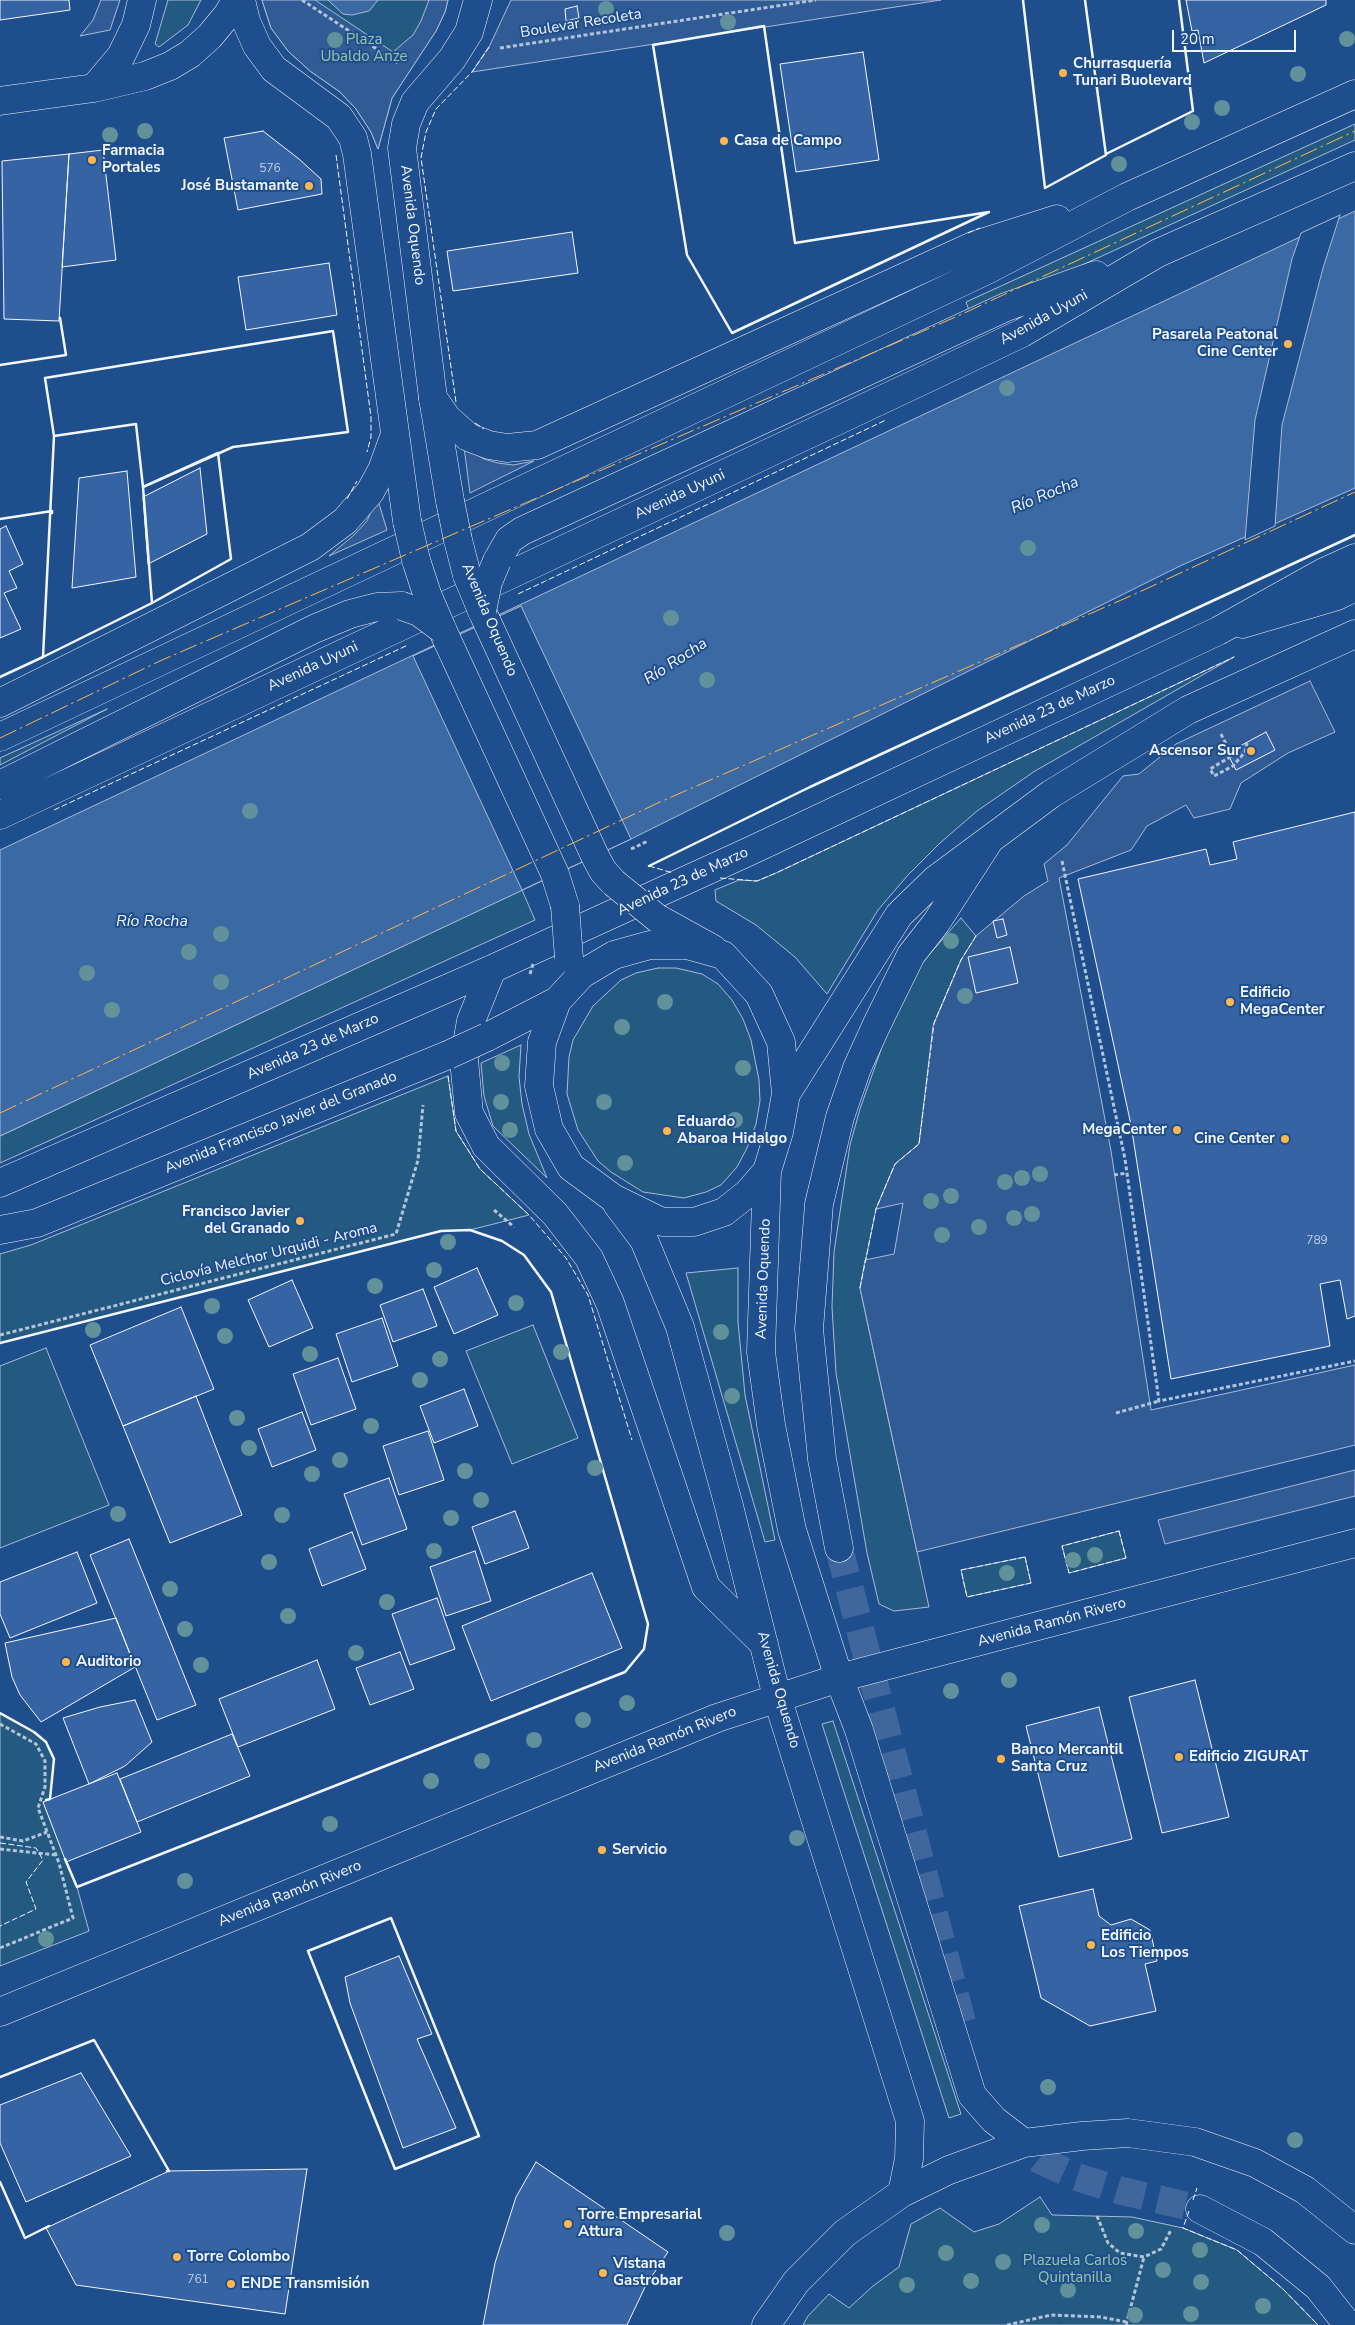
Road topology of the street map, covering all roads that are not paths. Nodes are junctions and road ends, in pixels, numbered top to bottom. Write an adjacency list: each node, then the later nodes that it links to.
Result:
1 (142, 0): 5 (main road)
2 (236, 0): 5 (main road)
3 (241, 0): 12 (main road)
4 (478, 0): 11 (main road, Avenida Oquendo)
5 (94, 88): 7 (main road)
6 (1355, 94): 9 (main road)
7 (0, 101)
8 (1355, 166): 10 (main road, Avenida Uyuni)
9 (1127, 197): 11 (main road); 20 (main road)
10 (1158, 253): 15 (main road, bridge); 22 (main road, Avenida Uyuni)
11 (433, 398): 15 (main road, Avenida Oquendo, bridge)
12 (394, 437): 18 (main road, bridge); 19 (main road)
13 (1355, 558): 16 (main road, Avenida 23 de Marzo)
14 (1355, 588): 16 (main road)
15 (485, 616): 24 (main road, Avenida Oquendo, bridge)
16 (1218, 631): 25 (main road, Avenida 23 de Marzo)
17 (1355, 634): 23 (main road)
18 (445, 635): 21 (main road, bridge); 26 (main road, bridge)
19 (0, 703)
20 (0, 738)
21 (0, 785)
22 (0, 815)
23 (989, 841): 27 (main road); 33 (main road)
24 (723, 955): 26 (main road); 27 (main road)
25 (492, 969): 29 (main road, Avenida 23 de Marzo); 34 (main road)
26 (557, 1001): 30 (main road); 31 (main road, Avenida Francisco Javier del Granado, bridge)
27 (786, 1094): 28 (main road)
28 (767, 1171): 30 (main road); 35 (main road, Avenida Oquendo)
29 (0, 1183)
30 (613, 1198): 34 (main road, Avenida Oquendo)
31 (0, 1230)
32 (1355, 1543): 35 (main road, Avenida Ramón Rivero)
33 (839, 1548)
34 (764, 1644): 36 (main road, Avenida Oquendo)
35 (839, 1678): 36 (main road, Avenida Ramón Rivero); 38 (main road, Avenida Oquendo)
36 (777, 1697): 37 (main road, Avenida Ramón Rivero); 39 (main road, Avenida Oquendo)
37 (0, 2012)
38 (1024, 2143): 39 (main road); 41 (main road)
39 (902, 2193): 42 (main road)
40 (1200, 2209): 43 (main road)
41 (1355, 2230)
42 (766, 2325)
43 (1348, 2325)

